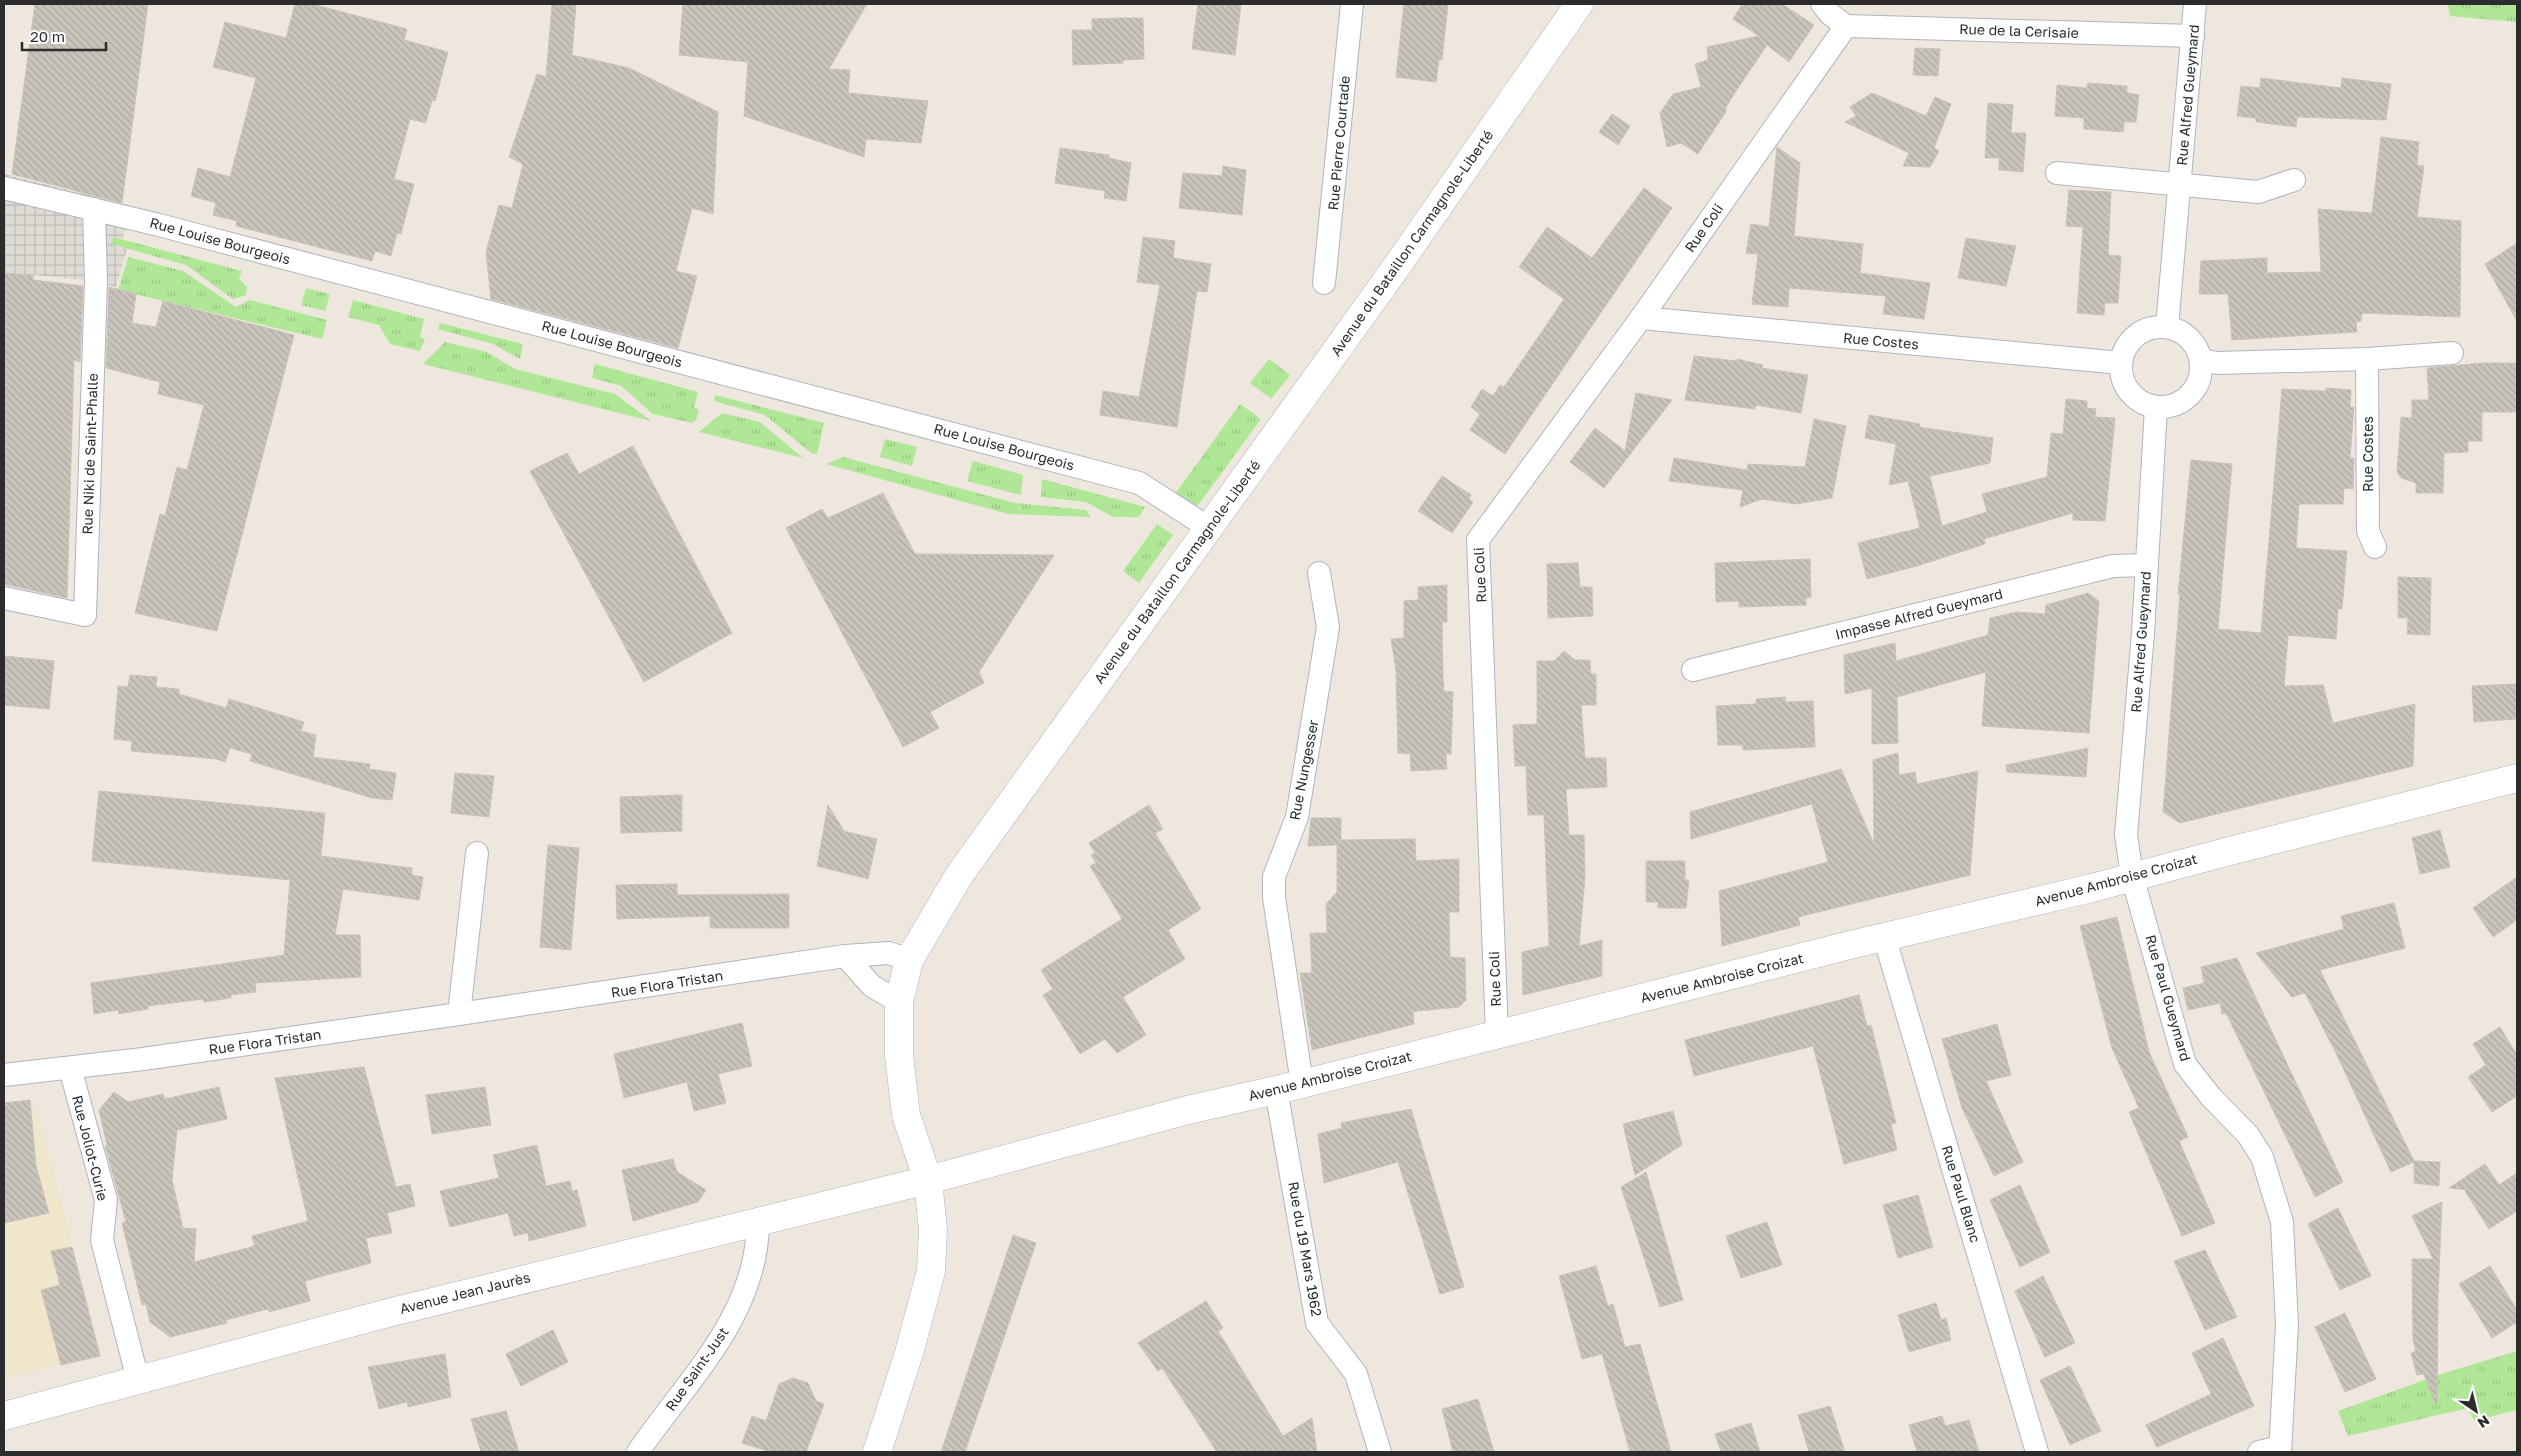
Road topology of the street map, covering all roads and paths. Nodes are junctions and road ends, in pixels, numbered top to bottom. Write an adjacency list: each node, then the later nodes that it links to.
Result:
1 (1352, 4): 12 (street, Rue Pierre Courtade)
2 (1579, 4): 20 (main road, Avenue du Bataillon Carmagnole-Liberté)
3 (1822, 4): 5 (street)
4 (2195, 4): 6 (street, Rue Alfred Gueymard)
5 (1846, 26): 6 (street, Rue de la Cerisaie); 13 (street, Rue Coli)
6 (2192, 36): 9 (street, Rue Alfred Gueymard)
7 (2057, 173): 9 (street, Rue Alfred Gueymard)
8 (2294, 180): 9 (street, Rue Alfred Gueymard)
9 (2180, 186): 14 (street, Rue Alfred Gueymard)
10 (4, 188): 11 (street, Rue Louise Bourgeois)
11 (94, 209): 20 (street, Rue Louise Bourgeois); 24 (street, Rue Niki de Saint-Phalle)
12 (1324, 283)
13 (1641, 318): 18 (street, Rue Costes); 34 (street, Rue Coli)
14 (2167, 327): 17 (street); 18 (street)
15 (2452, 353): 16 (street)
16 (2368, 359): 17 (street); 21 (street, Rue Costes)
17 (2201, 360): 19 (street)
18 (2121, 363): 19 (street)
19 (2156, 407): 22 (street, Rue Alfred Gueymard)
20 (1209, 528): 31 (main road, Avenue du Bataillon Carmagnole-Liberté)
21 (2376, 547)
22 (2147, 565): 25 (street, Impasse Alfred Gueymard); 28 (street, Rue Alfred Gueymard)
23 (1319, 573): 37 (street, Rue Nungesser)
24 (4, 598)
25 (1692, 670)
26 (2517, 778): 28 (main road, Avenue Ambroise Croizat)
27 (477, 853): 33 (street)
28 (2132, 876): 29 (main road, Avenue Ambroise Croizat); 42 (street, Rue Paul Gueymard)
29 (1884, 936): 34 (main road, Avenue Ambroise Croizat); 46 (street, Rue Paul Blanc)
30 (844, 956): 31 (street, Rue Flora Tristan); 32 (street); 33 (street, Rue Flora Tristan)
31 (909, 960): 32 (main road, Avenue du Bataillon Carmagnole-Liberté)
32 (899, 1002): 38 (main road, Avenue du Bataillon Carmagnole-Liberté)
33 (459, 1014): 35 (street, Rue Flora Tristan)
34 (1497, 1034): 37 (main road, Avenue Ambroise Croizat)
35 (70, 1068): 36 (street); 40 (street, Rue Joliot-Curie)
36 (4, 1075)
37 (1289, 1087): 38 (main road, Avenue Ambroise Croizat); 45 (street, Rue du 19 Mars 1962)
38 (928, 1180): 39 (main road, Avenue Jean Jaurès); 44 (main road, Avenue du Bataillon Carmagnole-Liberté)
39 (758, 1223): 40 (main road, Avenue Jean Jaurès); 43 (street, Rue Saint-Just)
40 (138, 1380): 41 (main road, Avenue Jean Jaurès)
41 (4, 1416)
42 (2273, 1450)
43 (638, 1452)
44 (877, 1452)
45 (1380, 1452)
46 (2037, 1452)

